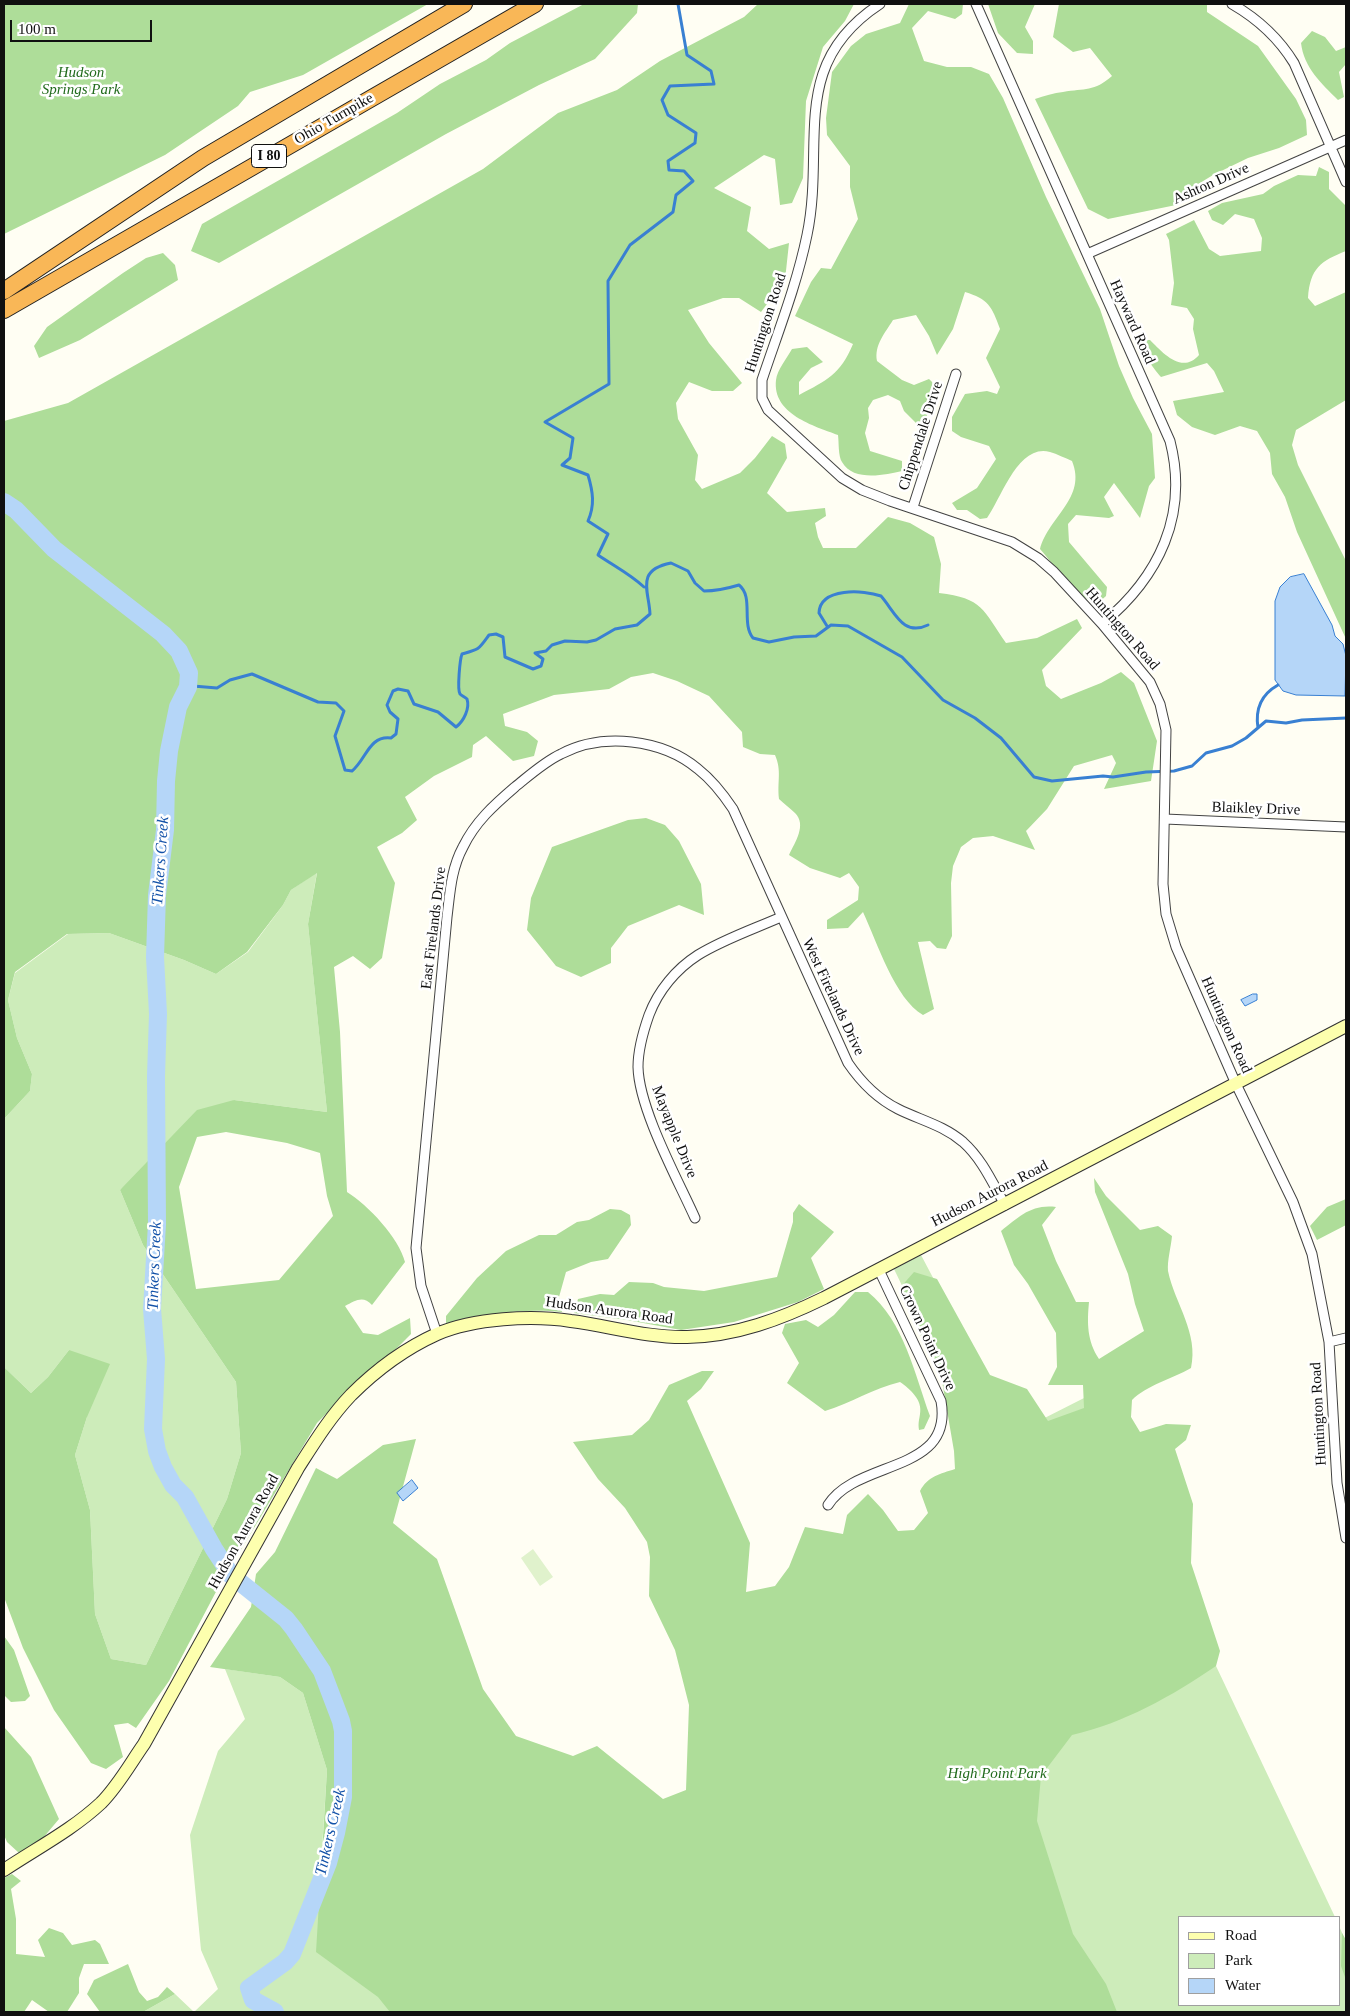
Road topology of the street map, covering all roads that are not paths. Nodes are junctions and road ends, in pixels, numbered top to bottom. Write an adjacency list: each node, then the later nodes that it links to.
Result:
1 (464, 4): 10 (highway, I 80)
2 (535, 4): 11 (highway, Ohio Turnpike / I 80)
3 (880, 4): 13 (street, Huntington Road)
4 (976, 4): 9 (street, Hayward Road)
5 (1232, 4): 7 (street)
6 (1346, 140): 7 (street, Ashton Drive)
7 (1331, 147): 8 (street); 9 (street, Ashton Drive)
8 (1346, 182)
9 (1087, 254): 14 (street, Hayward Road)
10 (4, 291)
11 (4, 310)
12 (956, 374): 13 (street, Chippendale Drive)
13 (912, 507): 14 (street, Huntington Road)
14 (1102, 624): 15 (street, Huntington Road)
15 (1165, 819): 17 (street, Blaikley Drive); 20 (street, Huntington Road)
16 (741, 827): 18 (street, West Firelands Drive); 24 (street, East Firelands Drive)
17 (1346, 827)
18 (781, 916): 21 (street, West Firelands Drive); 22 (street, Mayapple Drive)
19 (1346, 1026): 20 (street, Hudson Aurora Road)
20 (1236, 1084): 21 (street, Hudson Aurora Road); 26 (street, Huntington Road)
21 (1005, 1205): 23 (street, Hudson Aurora Road)
22 (695, 1218)
23 (880, 1270): 24 (street, Hudson Aurora Road); 27 (street, Crown Point Drive)
24 (437, 1334): 29 (street, Hudson Aurora Road)
25 (1346, 1338): 26 (street)
26 (1328, 1342): 28 (street, Huntington Road)
27 (828, 1505)
28 (1346, 1538)
29 (4, 1870)

